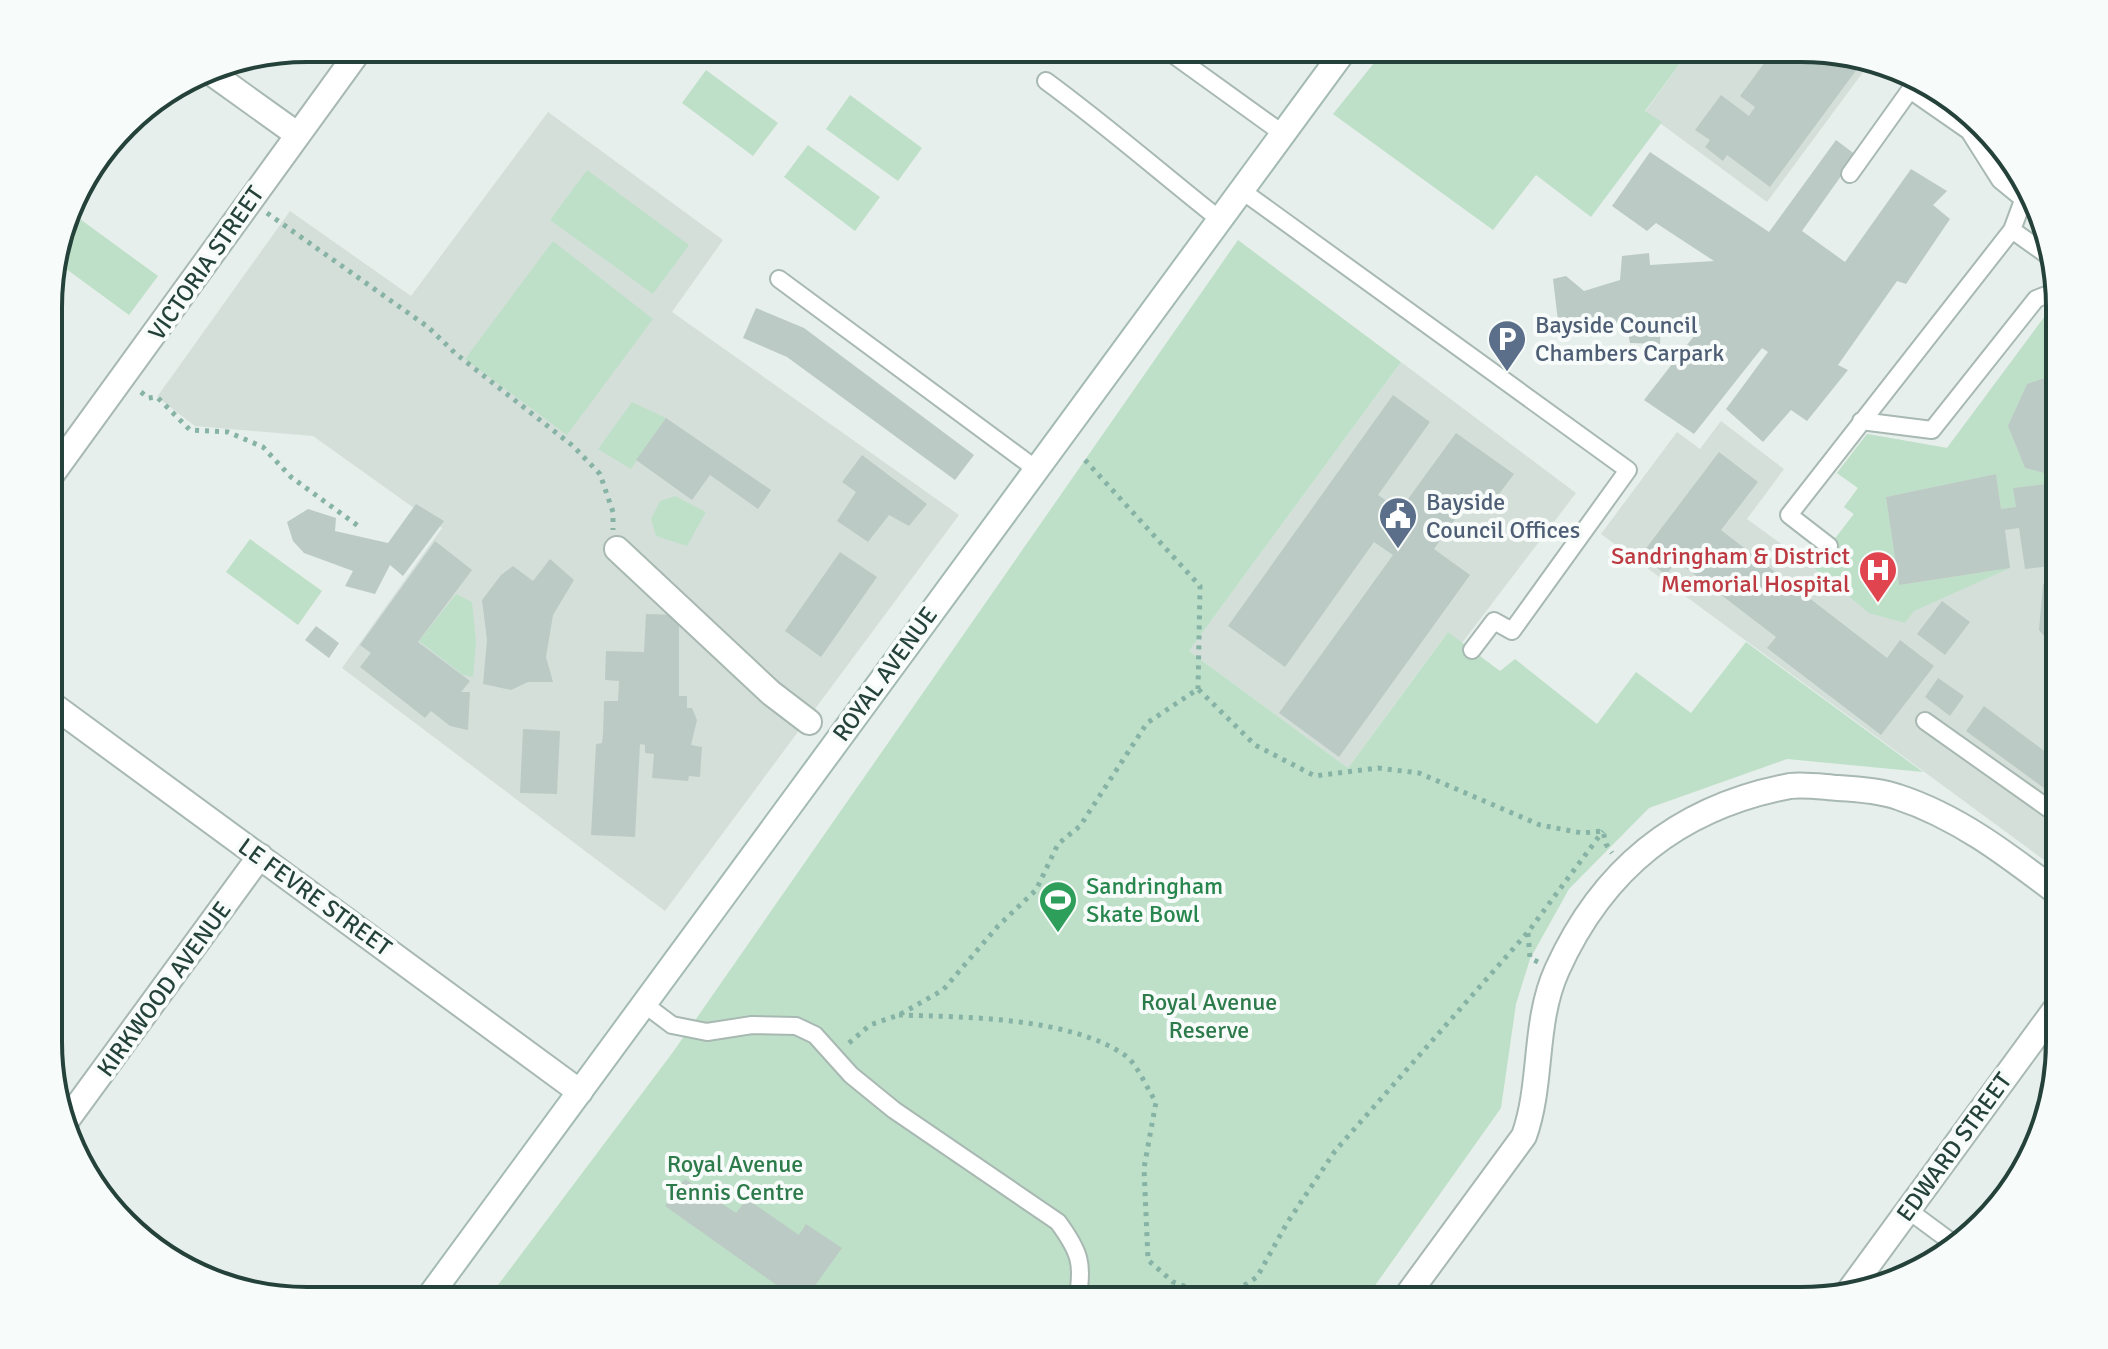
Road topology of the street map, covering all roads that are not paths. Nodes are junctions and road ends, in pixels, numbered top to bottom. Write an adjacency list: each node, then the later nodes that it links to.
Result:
1 (351, 62): 8 (street, VICTORIA STREET)
2 (1183, 62): 7 (lane)
3 (1335, 62): 7 (street, ROYAL AVENUE)
4 (219, 79): 8 (street)
5 (1046, 81): 14 (lane)
6 (1955, 117): 10 (lane)
7 (1282, 133): 12 (street, ROYAL AVENUE)
8 (298, 135): 20 (street, VICTORIA STREET)
9 (1978, 138): 11 (lane)
10 (1850, 174)
11 (2014, 187)
12 (1241, 190): 14 (street, ROYAL AVENUE); 24 (lane)
13 (2022, 202): 15 (lane)
14 (1219, 219): 21 (street, ROYAL AVENUE)
15 (2012, 230): 16 (lane); 19 (lane)
16 (2039, 249)
17 (779, 279): 21 (lane)
18 (2045, 295): 19 (lane)
19 (1861, 421): 22 (lane)
20 (62, 461)
21 (1036, 469): 31 (street, ROYAL AVENUE)
22 (1829, 546)
23 (617, 549): 27 (street)
24 (1472, 650)
25 (62, 712): 29 (street, LE FEVRE STREET)
26 (1925, 721): 28 (lane)
27 (809, 722)
28 (2045, 806)
29 (260, 856): 33 (street, LE FEVRE STREET); 34 (street, KIRKWOOD AVENUE)
30 (2045, 884): 39 (street)
31 (644, 1004): 33 (street, ROYAL AVENUE); 38 (lane)
32 (2045, 1023): 35 (street, EDWARD STREET)
33 (580, 1092): 40 (street, ROYAL AVENUE)
34 (73, 1112)
35 (1908, 1210): 36 (lane); 37 (street, EDWARD STREET)
36 (1946, 1238)
37 (1857, 1280)
38 (1080, 1286)
39 (1414, 1286)
40 (436, 1287)

